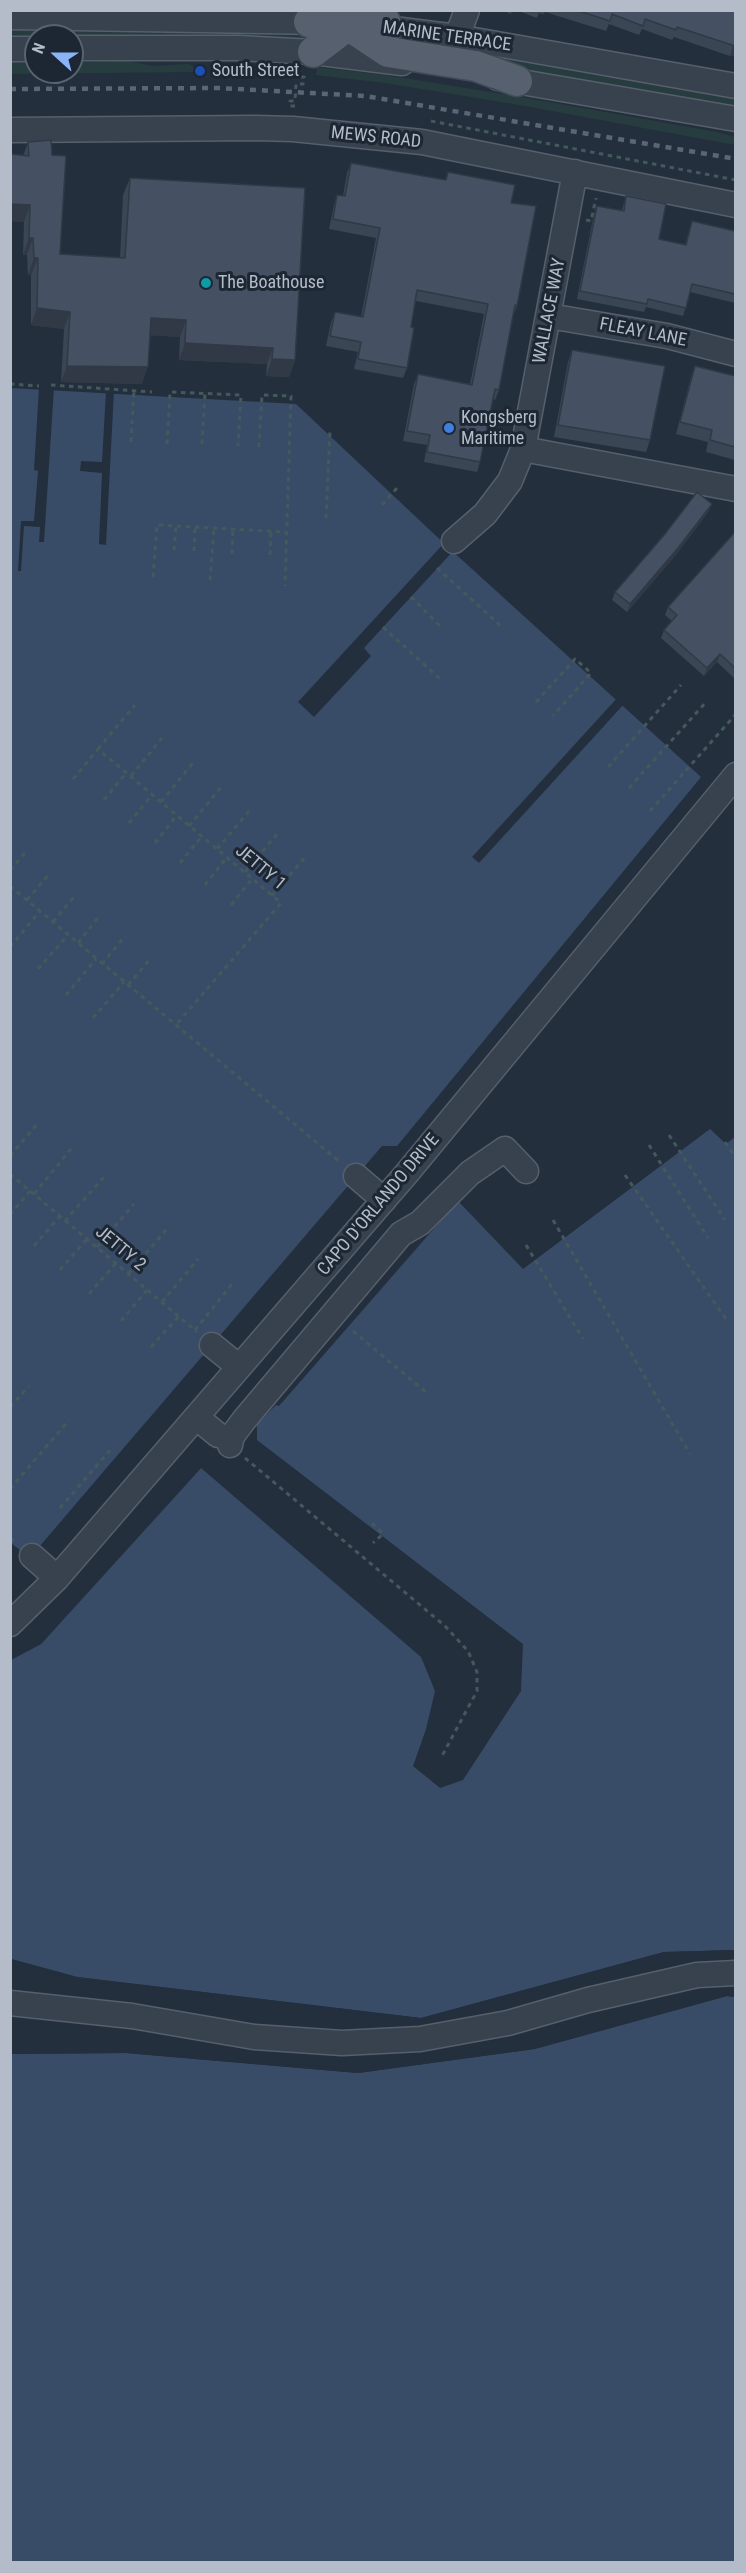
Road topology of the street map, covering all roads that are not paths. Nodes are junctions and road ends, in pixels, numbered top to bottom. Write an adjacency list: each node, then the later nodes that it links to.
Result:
1 (467, 10): 6 (street)
2 (96, 14): 3 (street, MARINE TERRACE); 4 (street, MARINE TERRACE)
3 (26, 15)
4 (339, 15): 5 (street, MARINE TERRACE); 8 (main road); 9 (main road)
5 (384, 19): 6 (street, MARINE TERRACE)
6 (458, 37): 10 (street, MARINE TERRACE)
7 (84, 48): 8 (street, MARINE TERRACE)
8 (313, 52): 9 (street, MARINE TERRACE)
9 (518, 81): 11 (street, MARINE TERRACE)
10 (735, 86)
11 (735, 119)
12 (10, 130): 13 (street, MEWS ROAD)
13 (575, 172): 14 (street, MEWS ROAD); 15 (street, WALLACE WAY)
14 (735, 205)
15 (549, 316): 16 (street, FLEAY LANE); 17 (street, WALLACE WAY)
16 (735, 354)
17 (523, 449): 18 (street); 19 (street, WALLACE WAY)
18 (735, 489)
19 (454, 541)
20 (735, 775): 23 (street, CAPO D'ORLANDO DRIVE)
21 (526, 1171): 26 (street)
22 (356, 1176): 23 (street)
23 (384, 1200): 25 (street, CAPO D'ORLANDO DRIVE)
24 (203, 1337): 25 (street)
25 (239, 1368): 26 (street, CAPO D'ORLANDO DRIVE)
26 (196, 1417): 28 (street, CAPO D'ORLANDO DRIVE)
27 (32, 1556): 28 (street)
28 (57, 1578): 29 (street, CAPO D'ORLANDO DRIVE)
29 (10, 1624)
30 (735, 1973): 31 (street)
31 (10, 2003)

